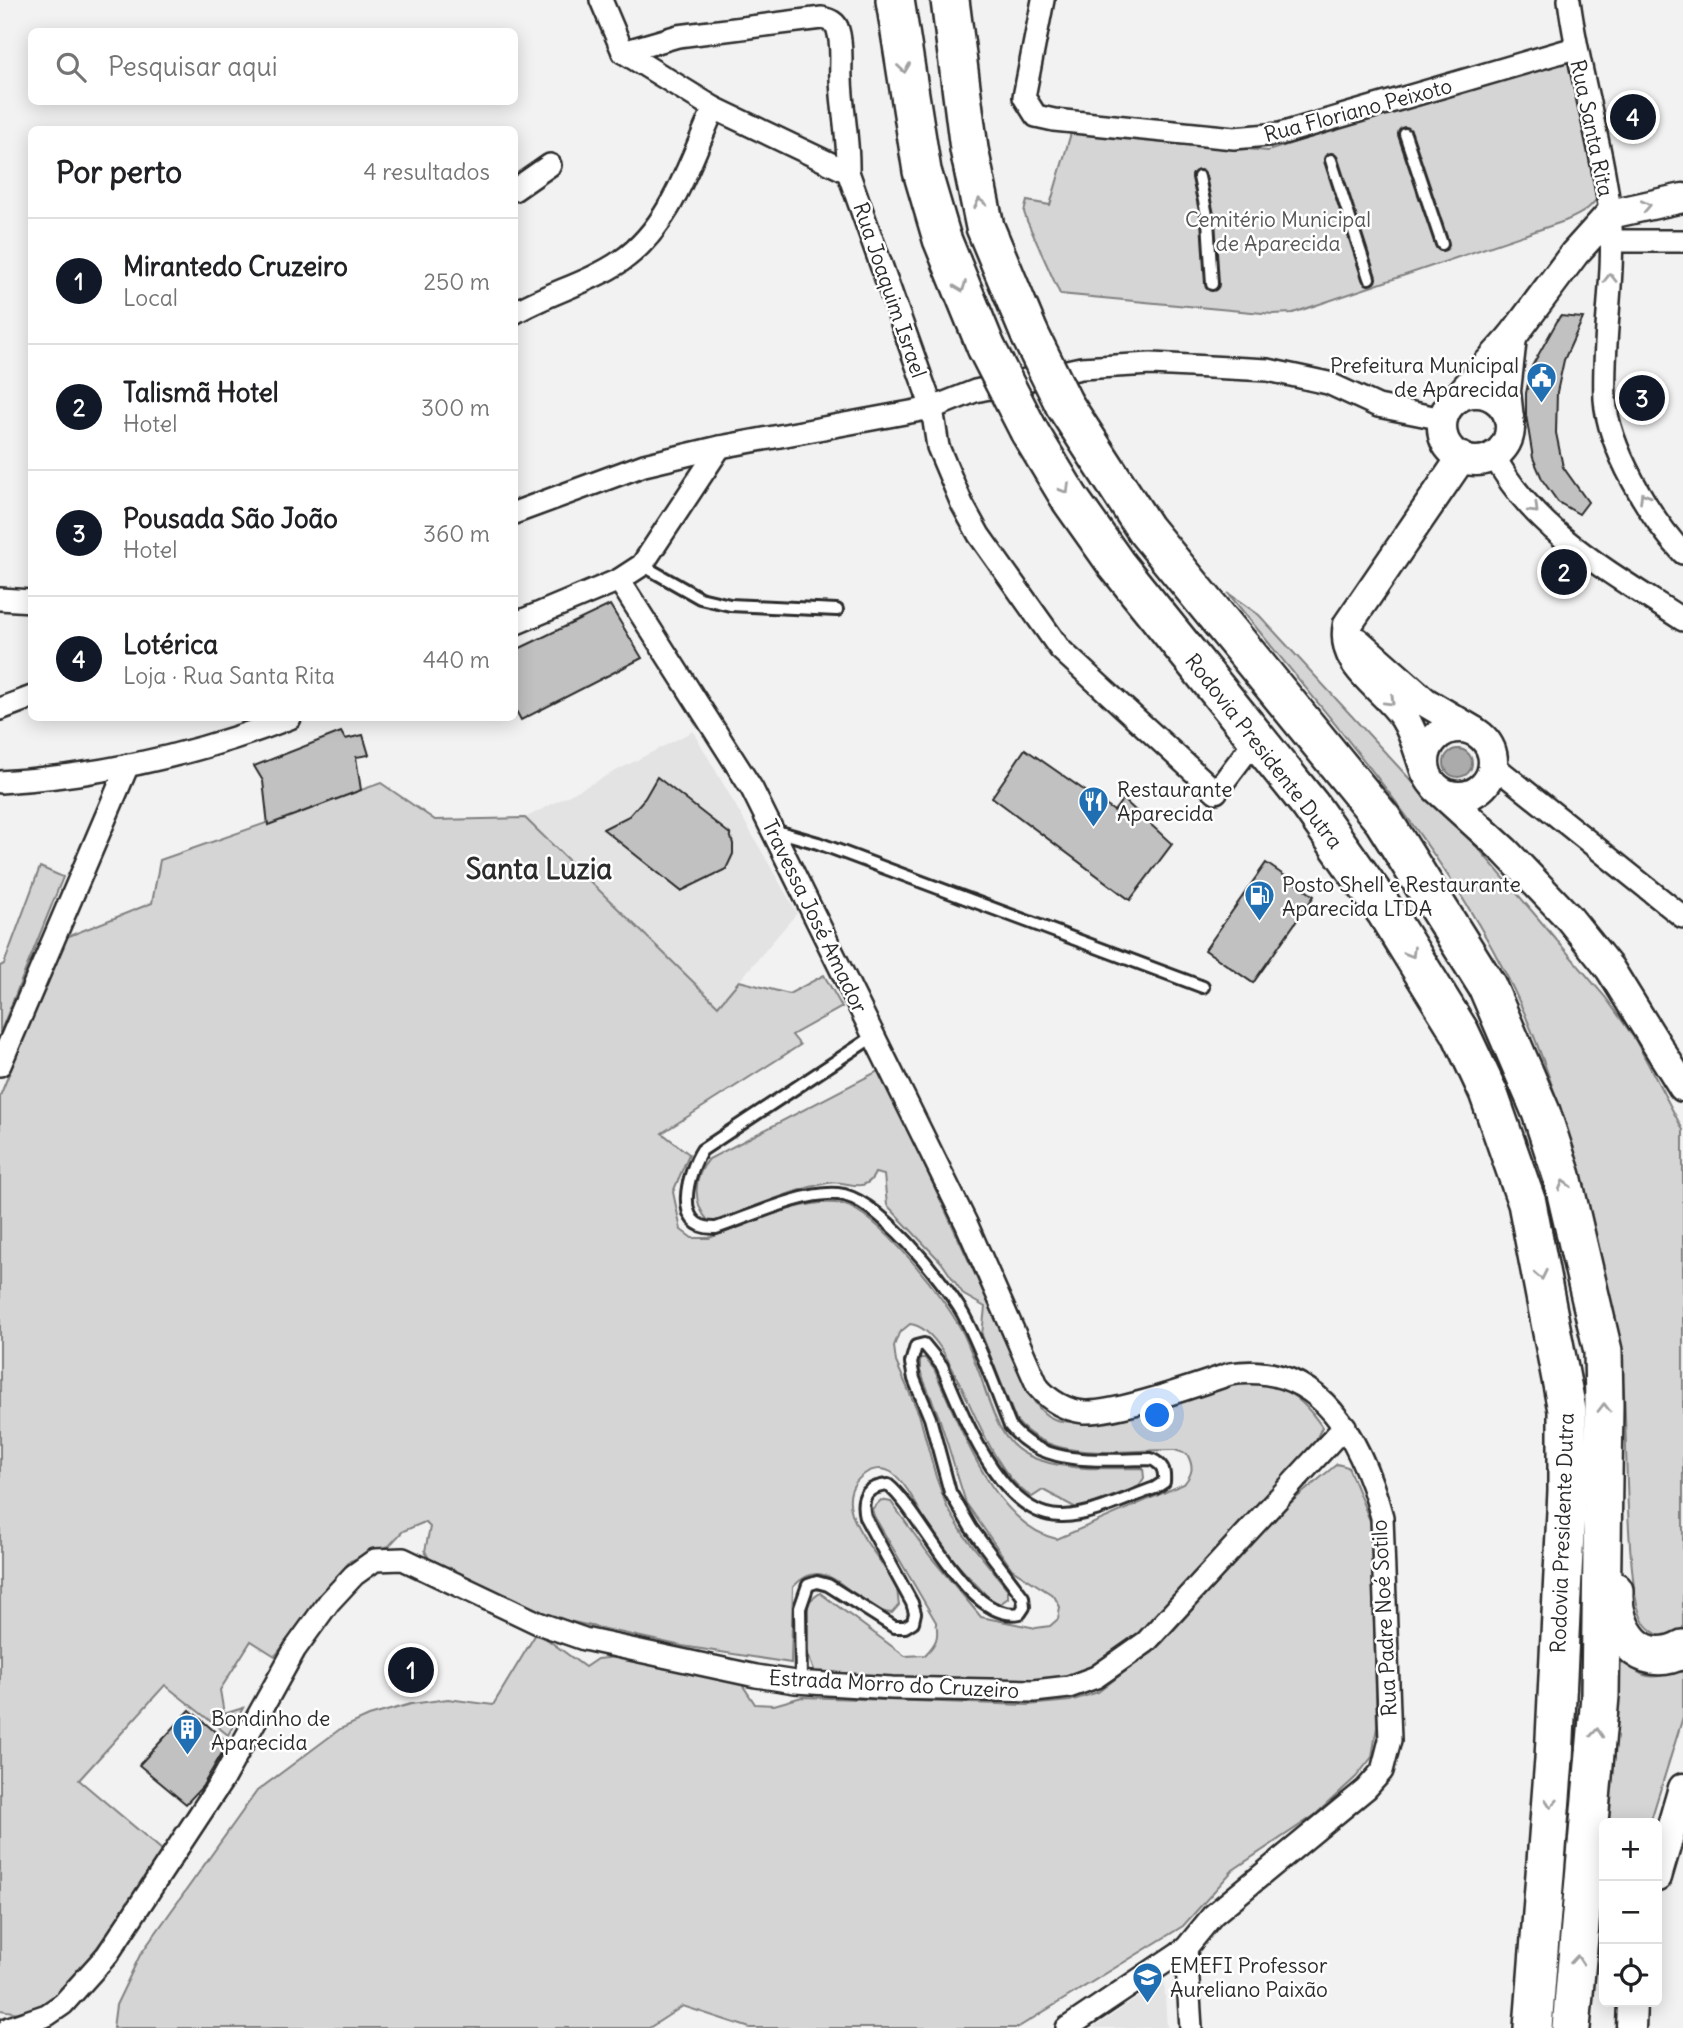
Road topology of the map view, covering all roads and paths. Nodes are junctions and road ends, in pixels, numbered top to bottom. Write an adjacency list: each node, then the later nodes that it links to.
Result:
1 (601, 0): 7 (street)
2 (895, 0): 43 (highway, Rodovia Presidente Dutra, one-way to 43, bridge)
3 (950, 0): 57 (highway, Rodovia Presidente Dutra, one-way to 3, bridge)
4 (1042, 0): 6 (street, Rua Floriano Peixoto)
5 (1569, 0): 6 (street, Rua Santa Rita)
6 (1575, 48): 16 (street, Rua Santa Rita)
7 (623, 52): 8 (street); 12 (street, Rua Joaquim Israel)
8 (714, 108): 12 (street); 21 (street)
9 (1405, 134): 18 (lane)
10 (1331, 160): 19 (lane)
11 (550, 164): 14 (street)
12 (848, 172): 23 (street, Rua Joaquim Israel)
13 (1199, 177): 20 (lane)
14 (518, 187)
15 (1683, 198): 16 (street, one-way to 15)
16 (1610, 227): 17 (street); 22 (street); 30 (street, Rua Santa Rita, one-way to 16)
17 (1683, 241)
18 (1442, 244)
19 (1369, 278)
20 (1212, 284)
21 (518, 311)
22 (1512, 337): 24 (street); 25 (street)
23 (932, 408): 24 (street); 26 (street); 43 (street, Rua Joaquim Israel)
24 (1449, 409): 25 (street); 28 (street)
25 (1509, 419): 27 (street)
26 (720, 447): 29 (street); 31 (street)
27 (1494, 455): 28 (street); 36 (street, one-way to 36)
28 (1462, 457): 38 (street)
29 (518, 512)
30 (1683, 553)
31 (642, 565): 32 (street); 35 (lane)
32 (619, 580): 37 (street); 48 (street, Travessa José Amador)
33 (0, 599): 34 (street)
34 (28, 601)
35 (837, 610)
36 (1683, 620)
37 (518, 622)
38 (1348, 624): 42 (street); 46 (street, one-way to 46)
39 (28, 698): 40 (street)
40 (0, 709)
41 (281, 721): 44 (street)
42 (1474, 731): 45 (street); 46 (street)
43 (1256, 739): 67 (highway, Rodovia Presidente Dutra, one-way to 67)
44 (128, 765): 47 (street); 53 (street)
45 (1492, 769): 46 (street); 49 (street); 50 (street)
46 (1431, 780): 49 (street)
47 (0, 782)
48 (773, 830): 51 (lane); 52 (street, Travessa José Amador)
49 (1505, 851): 54 (street)
50 (1683, 917)
51 (1203, 987)
52 (874, 1035): 55 (street, Travessa José Amador); 59 (lane)
53 (0, 1065)
54 (1683, 1087)
55 (1066, 1408): 56 (street, Rua Padre Noé Sotilo)
56 (1345, 1426): 59 (street, Estrada Morro do Cruzeiro); 62 (street, Rua Padre Noé Sotilo)
57 (1604, 1447): 58 (highway); 68 (highway, Rodovia Presidente Dutra, one-way to 57)
58 (1683, 1649)
59 (801, 1683): 64 (street, Estrada Morro do Cruzeiro)
60 (1683, 1788): 61 (street)
61 (1662, 1860)
62 (1186, 1948): 65 (street, Rua Padre Noé Sotilo); 66 (street)
63 (1632, 2007): 69 (street)
64 (9, 2028)
65 (1066, 2028)
66 (1191, 2028)
67 (1533, 2028)
68 (1571, 2028)
69 (1631, 2028)

